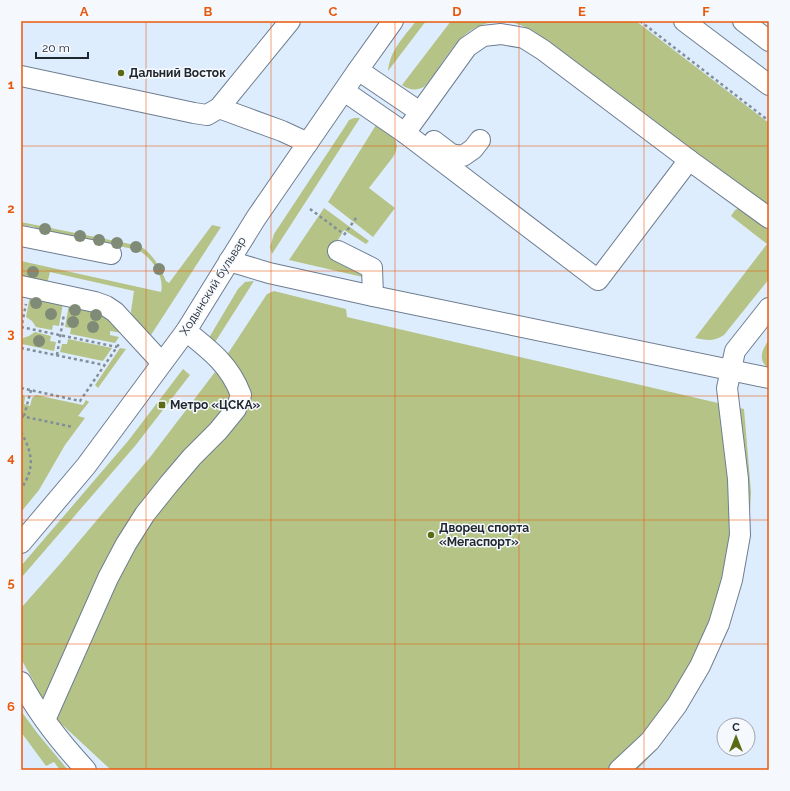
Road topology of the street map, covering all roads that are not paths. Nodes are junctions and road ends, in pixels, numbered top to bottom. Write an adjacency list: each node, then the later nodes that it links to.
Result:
1 (290, 21): 10 (street)
2 (393, 21): 6 (street, Ходынский бульвар)
3 (684, 21): 8 (street)
4 (743, 21): 5 (street)
5 (769, 41)
6 (358, 70): 9 (street, Ходынский бульвар); 11 (street)
7 (21, 76): 10 (street)
8 (769, 85)
9 (344, 91): 11 (street); 13 (street, Ходынский бульвар)
10 (218, 108): 13 (street)
11 (412, 123): 12 (street); 14 (street); 14 (street)
12 (480, 140)
13 (308, 143): 19 (street, Ходынский бульвар)
14 (689, 160): 15 (street)
15 (769, 218)
16 (21, 236): 18 (street)
17 (344, 242): 21 (street)
18 (111, 254)
19 (230, 261): 21 (street); 23 (street, Ходынский бульвар)
20 (25, 287): 24 (street)
21 (373, 296): 25 (street)
22 (769, 308): 25 (street)
23 (186, 331): 24 (street, Ходынский бульвар); 29 (street)
24 (162, 363): 27 (street, Ходынский бульвар)
25 (731, 371): 26 (street); 31 (street)
26 (769, 378)
27 (21, 543)
28 (21, 682): 29 (street)
29 (45, 720): 30 (street)
30 (86, 770)
31 (619, 770)

